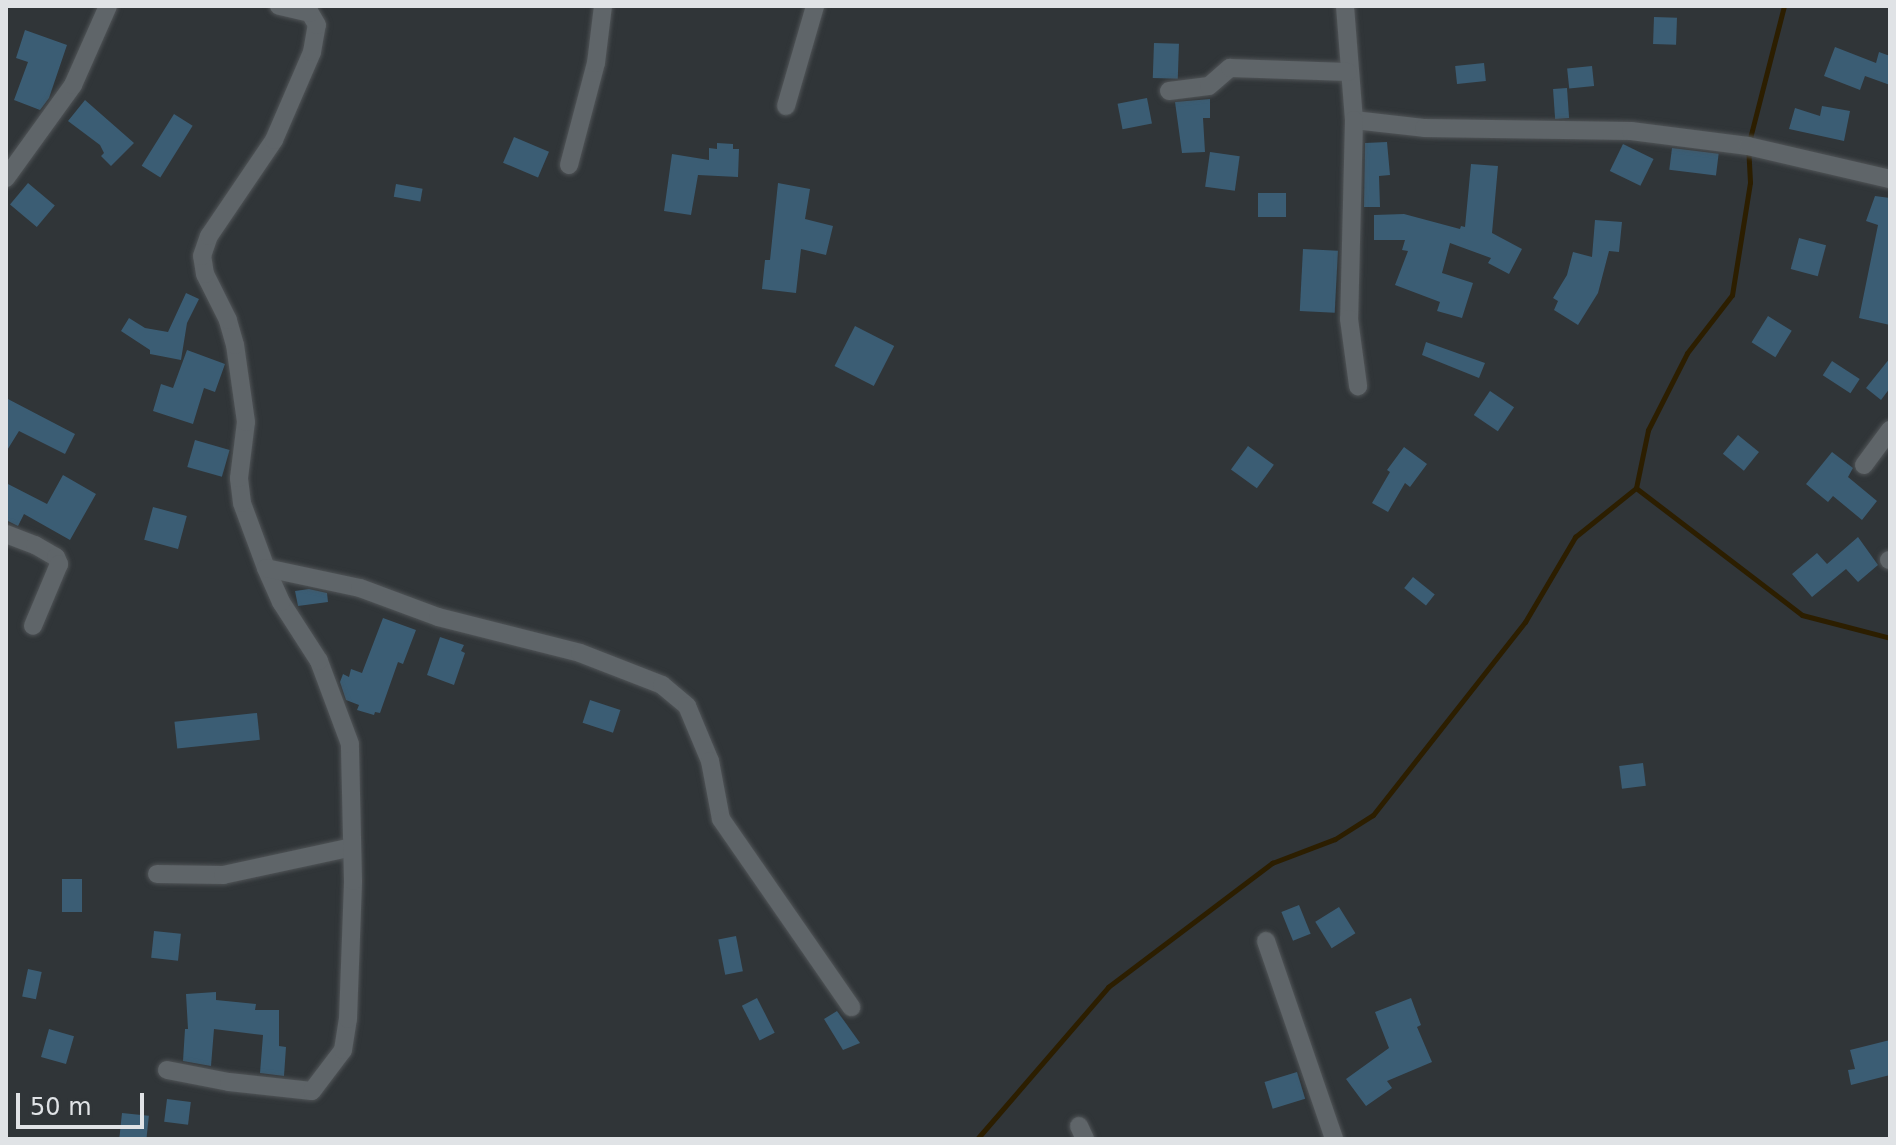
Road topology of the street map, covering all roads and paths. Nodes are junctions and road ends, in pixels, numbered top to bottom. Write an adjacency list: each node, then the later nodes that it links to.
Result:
1 (108, 6): 11 (street)
2 (279, 6): 17 (street)
3 (603, 6): 10 (street)
4 (815, 6): 8 (street)
5 (1345, 6): 6 (street)
6 (1348, 72): 7 (street); 9 (street)
7 (1169, 91)
8 (786, 106)
9 (1354, 120): 12 (street); 13 (street)
10 (569, 165)
11 (6, 178)
12 (1890, 179)
13 (1358, 386)
14 (1890, 430): 15 (street)
15 (1864, 465)
16 (6, 534): 18 (street)
17 (266, 568): 19 (street); 22 (street)
18 (33, 626)
19 (352, 847): 20 (street); 23 (street)
20 (157, 874)
21 (1266, 941): 24 (street)
22 (851, 1007)
23 (167, 1070)
24 (1334, 1139)

